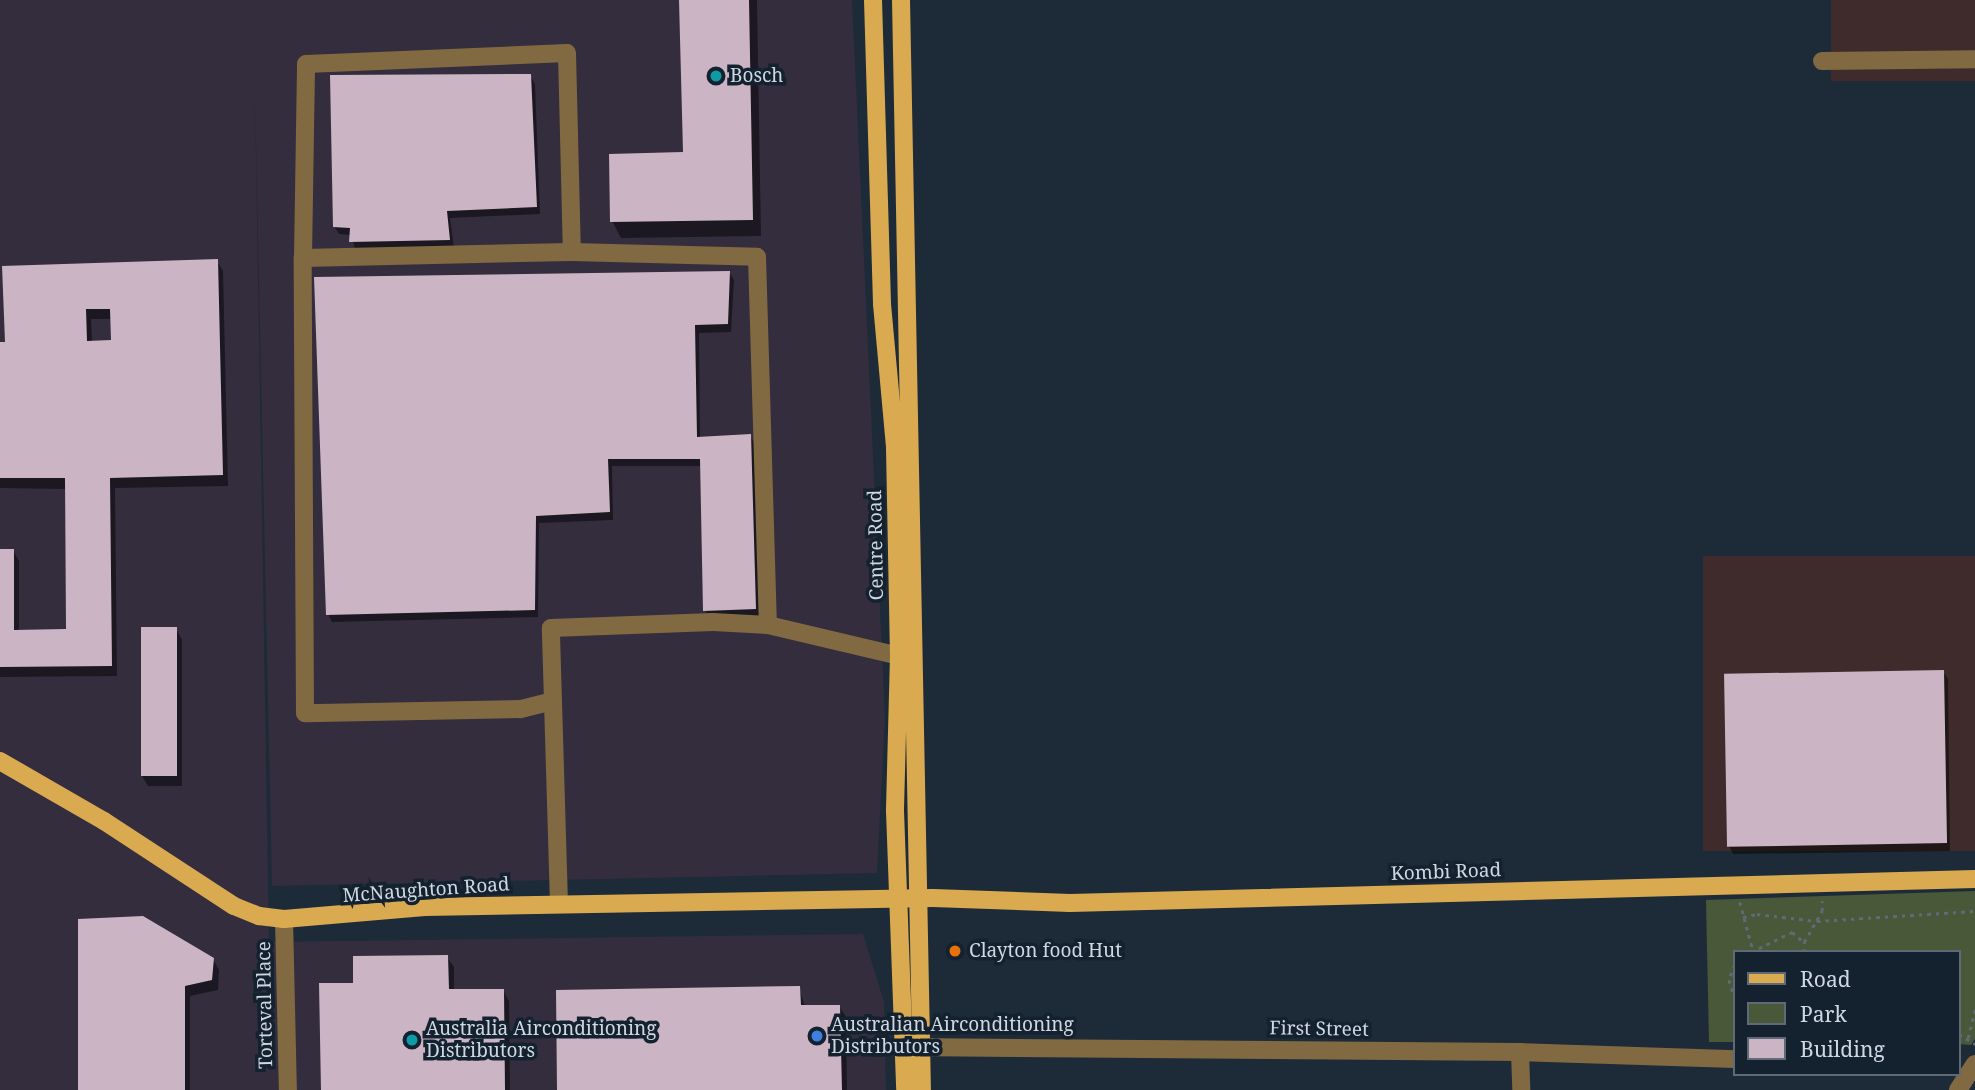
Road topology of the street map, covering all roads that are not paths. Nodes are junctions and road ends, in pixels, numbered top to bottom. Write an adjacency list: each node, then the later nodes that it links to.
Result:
1 (873, 0): 8 (main road, Centre Road)
2 (901, 0): 13 (main road, Centre Road)
3 (1975, 59): 4 (street)
4 (1822, 61)
5 (572, 252): 6 (street); 6 (street); 7 (street)
6 (303, 258): 9 (street)
7 (768, 625): 8 (street); 9 (street)
8 (899, 656): 12 (main road, Centre Road)
9 (553, 701): 14 (street)
10 (0, 761): 15 (main road, McNaughton Road)
11 (1975, 879): 13 (main road, Kombi Road)
12 (897, 899): 13 (main road, Kombi Road); 14 (main road, McNaughton Road); 16 (main road, Centre Road)
13 (917, 899): 16 (main road, Centre Road)
14 (559, 904): 15 (main road, McNaughton Road)
15 (284, 919): 20 (street, Torteval Place)
16 (912, 1046): 17 (street, First Street); 21 (main road, Centre Road); 22 (main road, Centre Road)
17 (1520, 1052): 18 (street, First Street); 23 (street)
18 (1734, 1059)
19 (1975, 1064): 24 (street)
20 (288, 1090)
21 (905, 1090)
22 (922, 1090)
23 (1521, 1090)
24 (1958, 1090)

